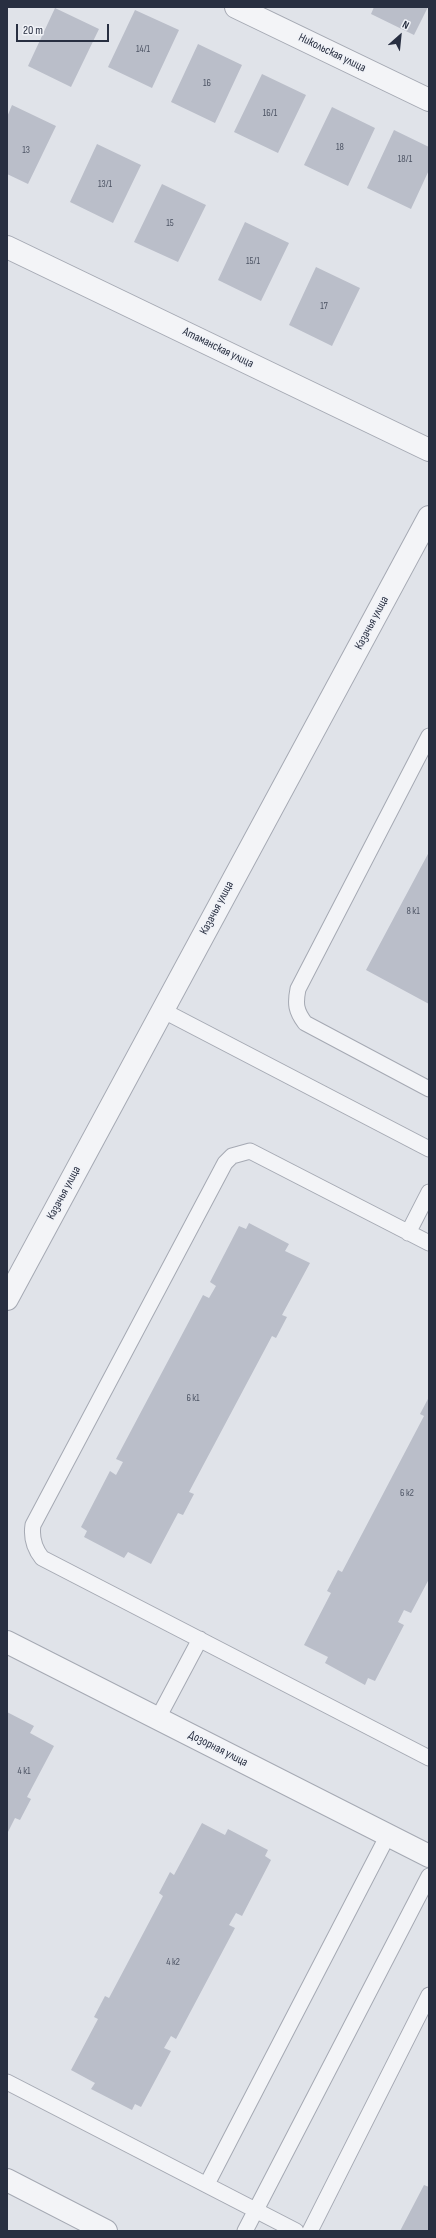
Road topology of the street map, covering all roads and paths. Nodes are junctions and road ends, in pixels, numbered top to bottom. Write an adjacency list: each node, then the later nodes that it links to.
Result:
1 (236, 7): 2 (street, Никольская улица)
2 (429, 100)
3 (7, 247): 4 (street, Атаманская улица)
4 (429, 450)
5 (429, 517): 7 (street, Казачья улица)
6 (429, 736): 8 (lane)
7 (162, 1010): 9 (lane); 13 (street, Казачья улица)
8 (429, 1089)
9 (429, 1149)
10 (429, 1192): 11 (lane)
11 (408, 1233): 12 (lane); 14 (lane)
12 (429, 1244)
13 (7, 1299)
14 (200, 1639): 16 (lane); 17 (lane)
15 (7, 1642): 16 (street, Дозорная улица)
16 (158, 1718): 18 (street, Дозорная улица)
17 (428, 1755)
18 (388, 1835): 19 (street, Дозорная улица); 24 (lane)
19 (429, 1856)
20 (429, 1876): 25 (lane)
21 (429, 1995): 29 (lane)
22 (7, 2082): 24 (lane)
23 (7, 2180): 26 (street)
24 (207, 2184): 25 (lane)
25 (257, 2210): 27 (lane); 28 (lane)
26 (106, 2231)
27 (245, 2231)
28 (296, 2231)
29 (310, 2231)

